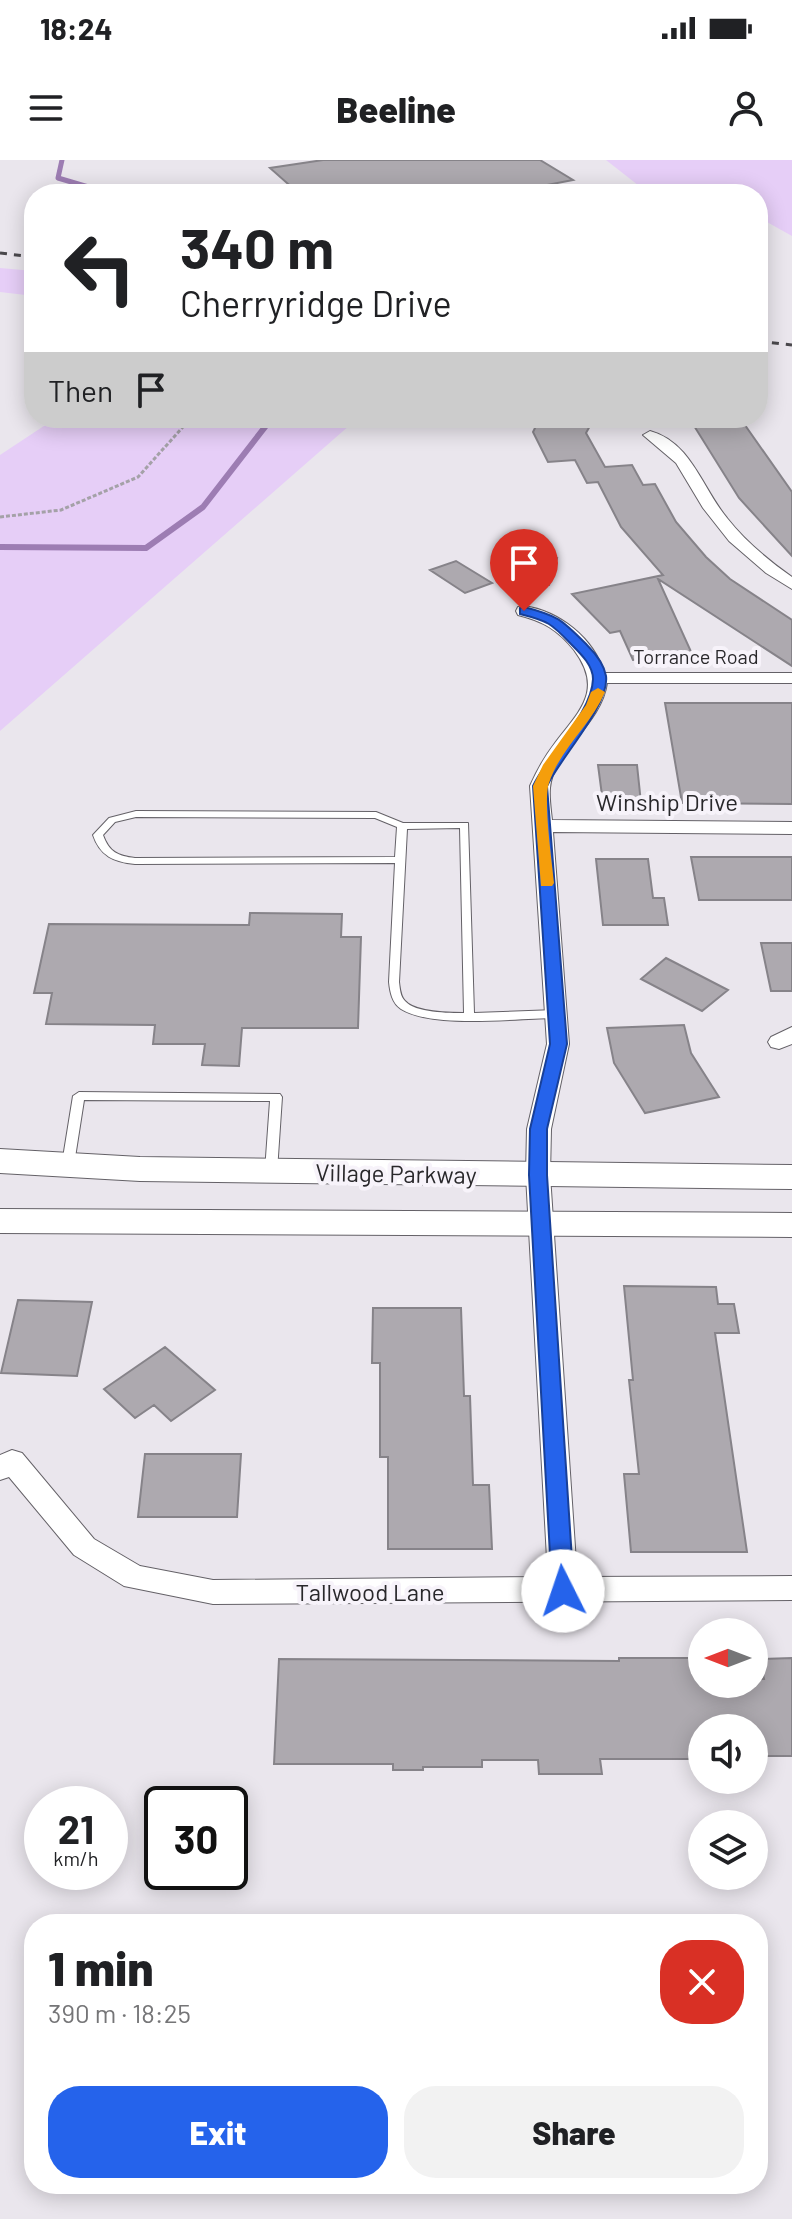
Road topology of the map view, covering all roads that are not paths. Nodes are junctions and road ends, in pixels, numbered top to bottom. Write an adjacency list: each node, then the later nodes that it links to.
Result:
1 (650, 435): 2 (street)
2 (792, 584)
3 (524, 611): 4 (street)
4 (600, 678): 5 (street, Torrance Road); 7 (street)
5 (792, 678)
6 (402, 826): 9 (lane); 9 (lane); 10 (lane)
7 (542, 826): 8 (street, Winship Drive); 11 (street)
8 (792, 828)
9 (401, 860): 10 (lane)
10 (469, 1014): 11 (lane)
11 (556, 1014): 15 (street)
12 (0, 1161): 13 (main road, Village Parkway)
13 (68, 1164): 14 (main road, Village Parkway); 14 (lane)
14 (271, 1171): 15 (main road, Village Parkway)
15 (538, 1175): 16 (main road, Village Parkway); 19 (street)
16 (792, 1177)
17 (0, 1221): 19 (main road, Village Parkway)
18 (792, 1225): 19 (main road, Village Parkway)
19 (540, 1226): 22 (street)
20 (0, 1469): 22 (street, Tallwood Lane)
21 (792, 1588): 22 (street, Tallwood Lane)
22 (563, 1591)

